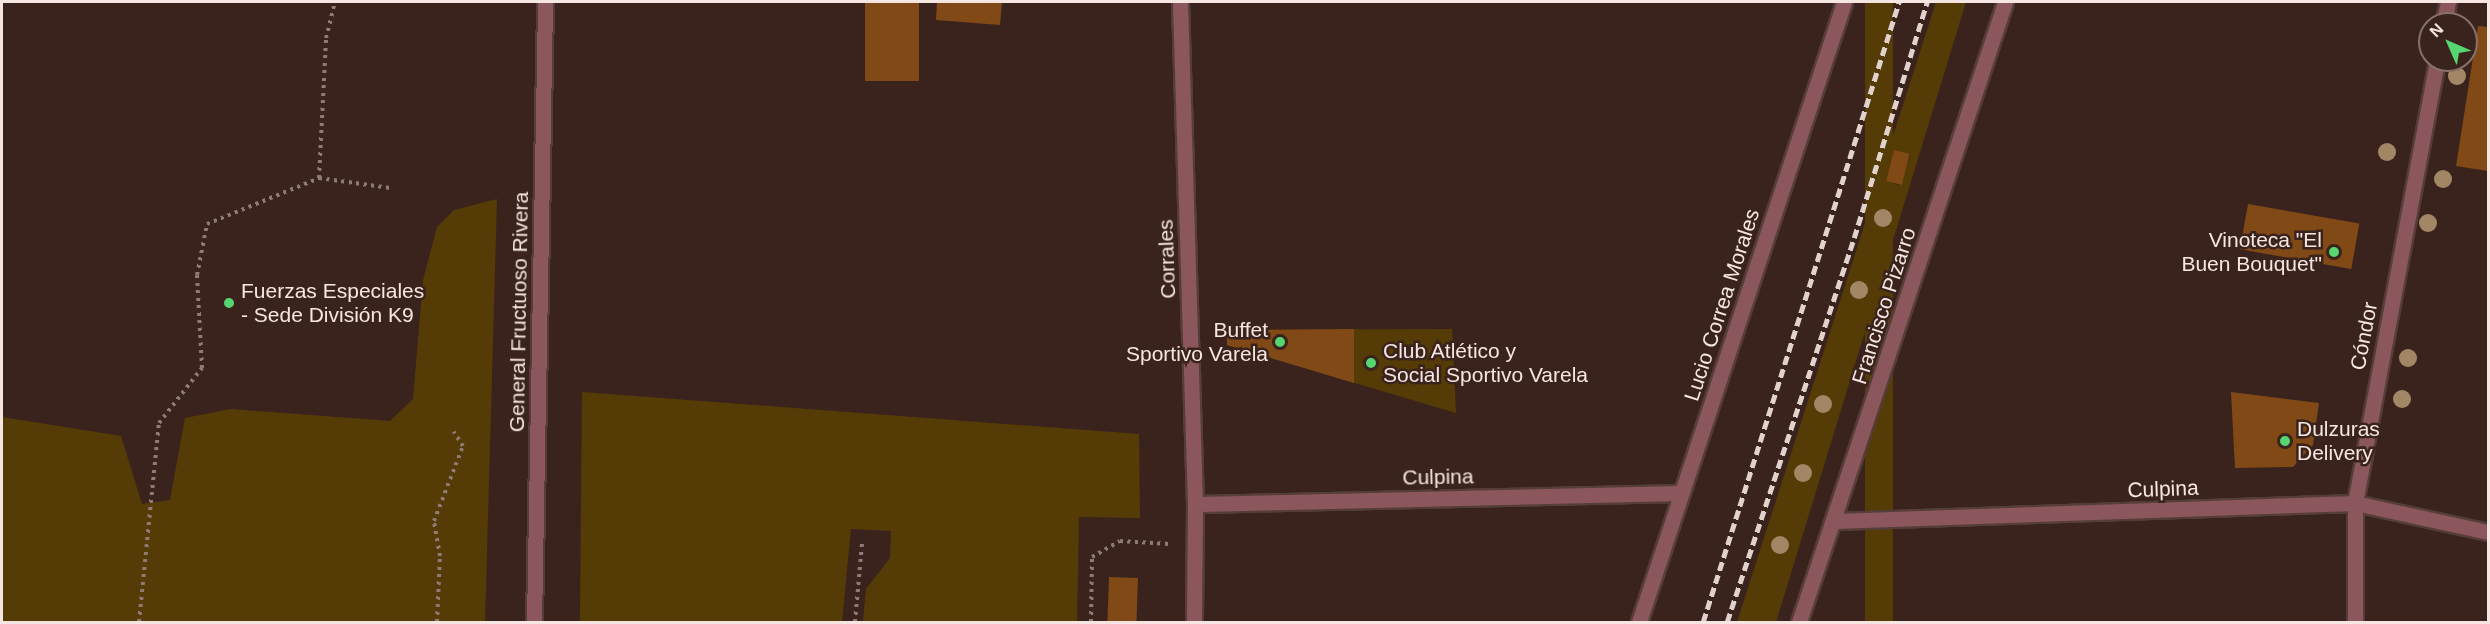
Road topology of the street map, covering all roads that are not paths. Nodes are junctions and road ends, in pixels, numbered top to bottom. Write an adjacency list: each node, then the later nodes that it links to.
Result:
1 (545, 2): 11 (street, General Fructuoso Rivera)
2 (1180, 2): 8 (street, Corrales)
3 (1844, 2): 6 (street, Lucio Correa Morales)
4 (2005, 2): 9 (street, Francisco Pizarro)
5 (2435, 72): 7 (street, Cóndor)
6 (1682, 493): 8 (street, Culpina); 13 (street, Lucio Correa Morales)
7 (2355, 503): 9 (street, Culpina); 10 (street, Culpina); 15 (street, Cóndor)
8 (1195, 504): 12 (street, Corrales)
9 (1835, 521): 14 (street, Francisco Pizarro)
10 (2488, 532)
11 (534, 622)
12 (1194, 622)
13 (1640, 622)
14 (1800, 622)
15 (2355, 622)

